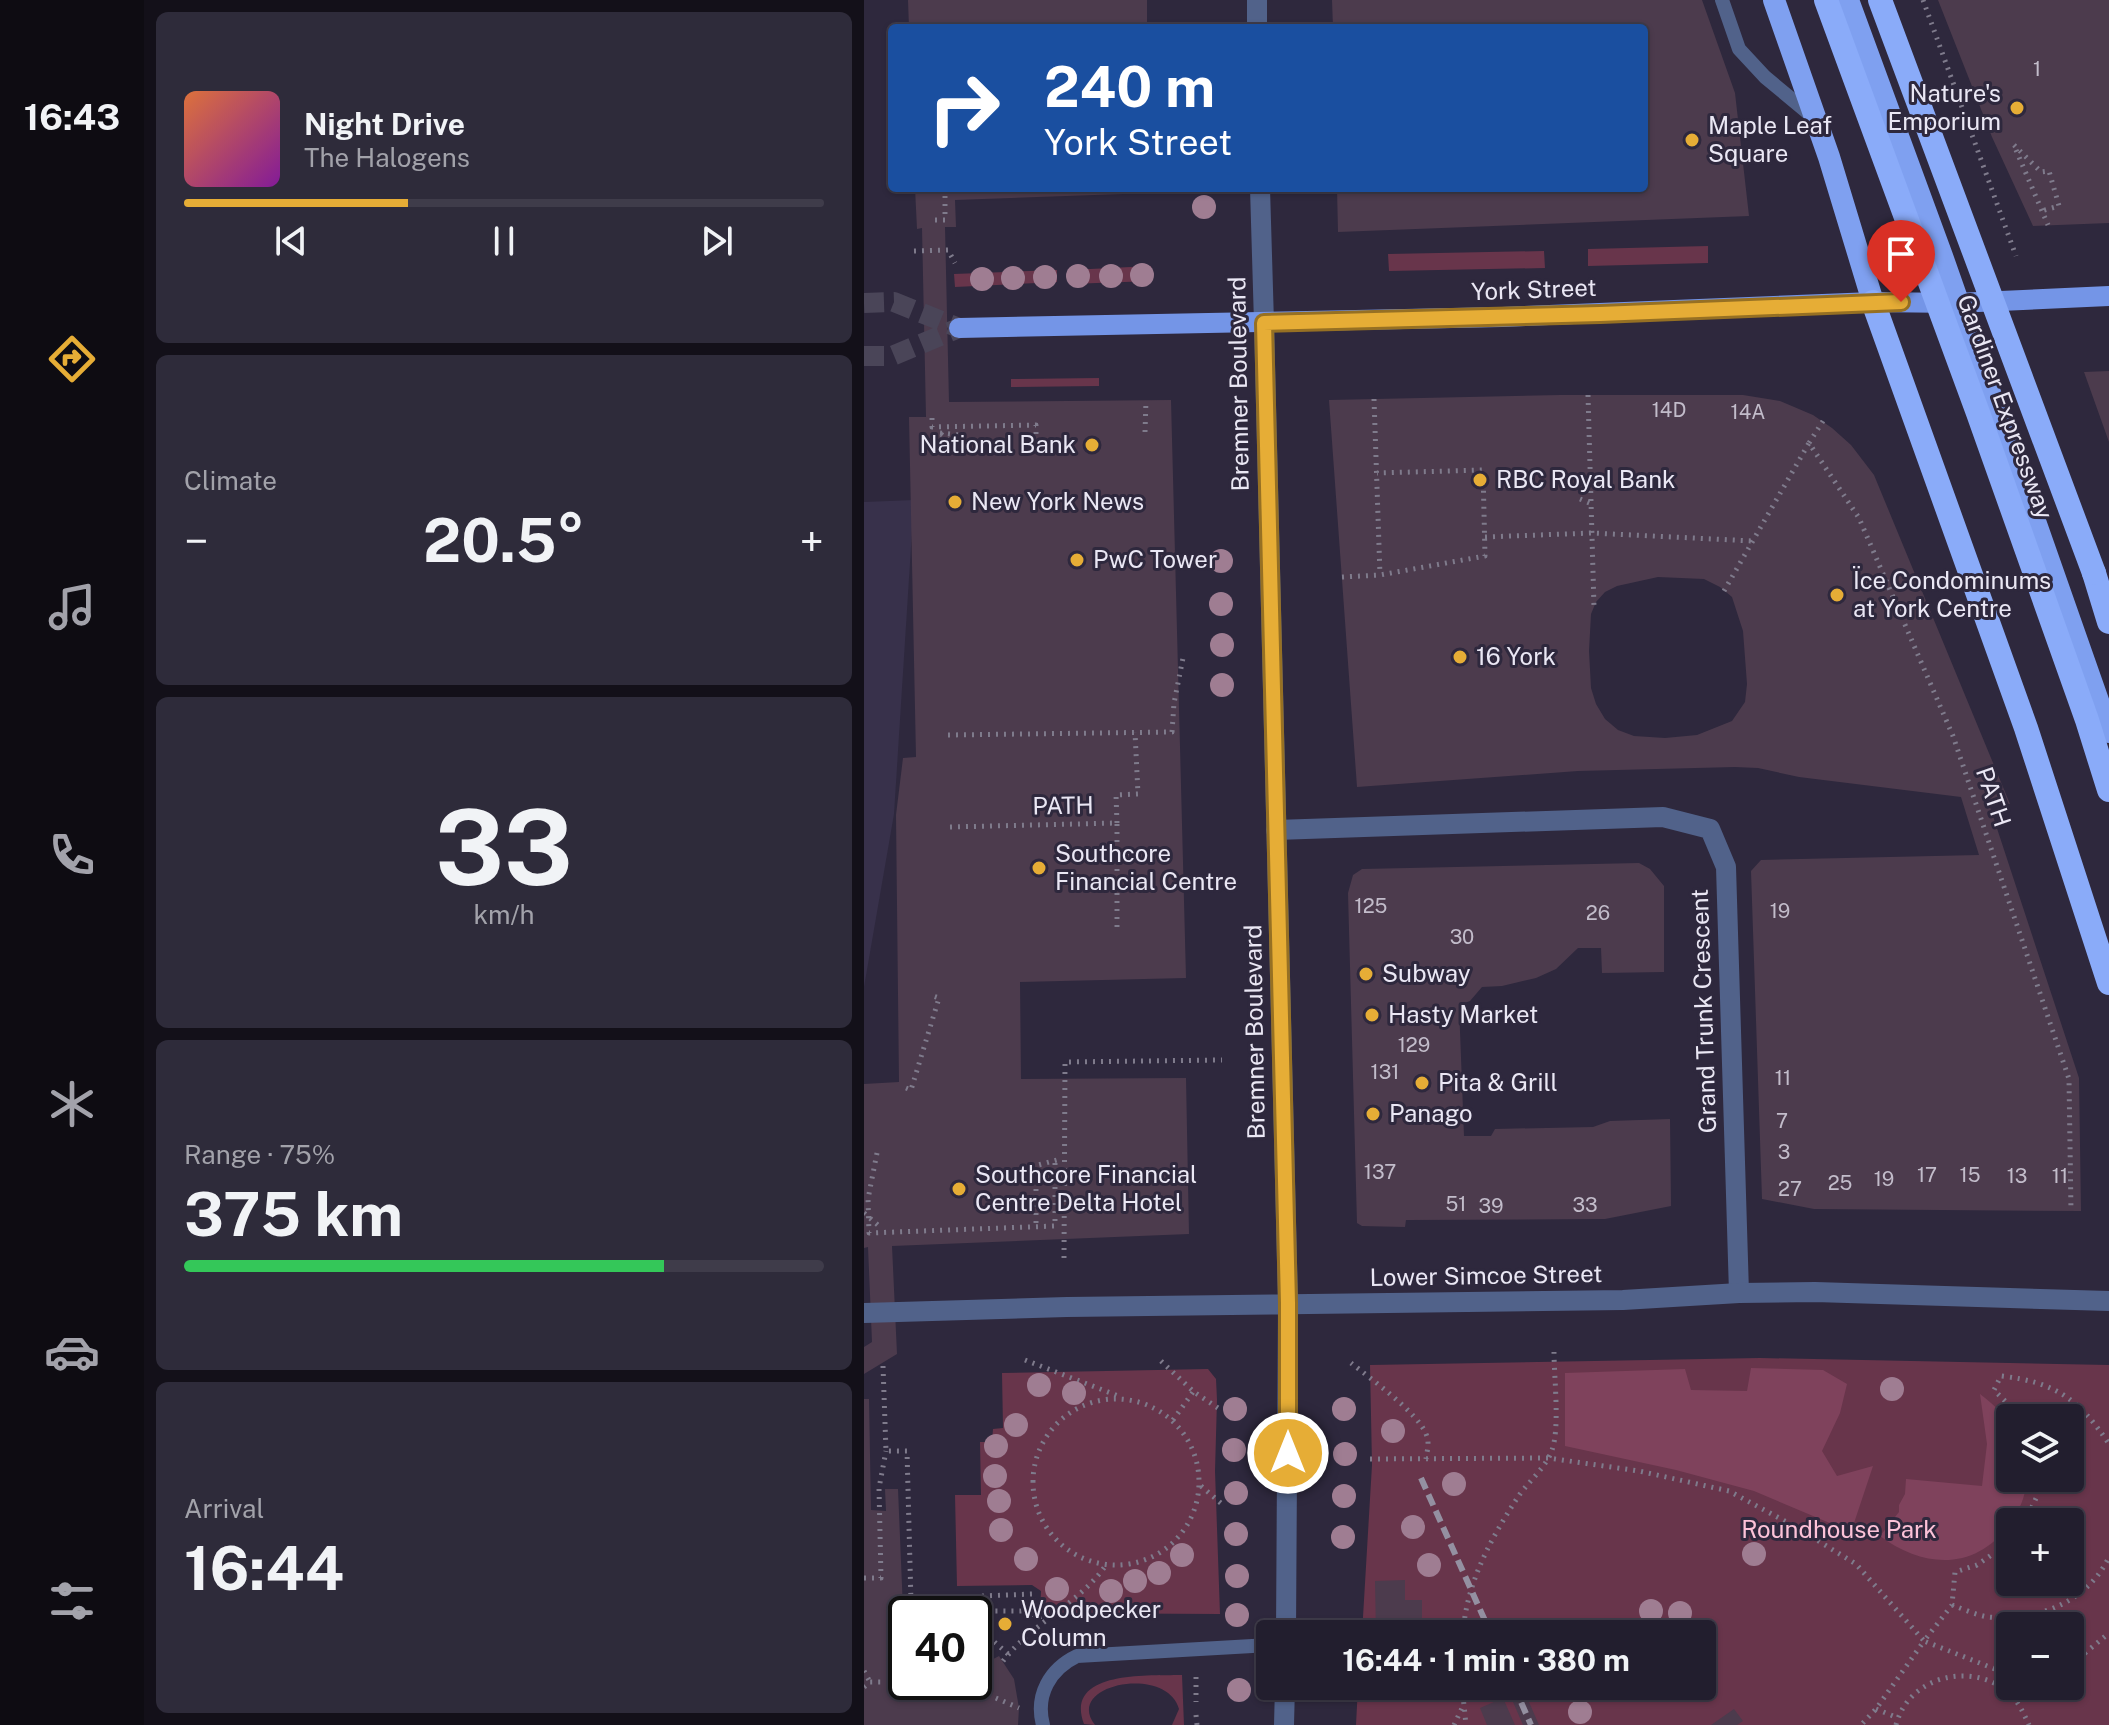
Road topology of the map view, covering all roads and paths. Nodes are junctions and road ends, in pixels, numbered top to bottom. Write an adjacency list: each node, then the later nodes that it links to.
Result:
1 (1257, 0): 8 (street)
2 (1722, 0): 9 (lane)
3 (1774, 0): 9 (highway)
4 (1826, 0): 50 (highway, Gardiner Expressway, bridge)
5 (1848, 0): 20 (highway)
6 (1880, 0): 39 (highway, Gardiner Expressway, bridge)
7 (1923, 0): 16 (path)
8 (1257, 24)
9 (1814, 118): 19 (highway)
10 (945, 192): 13 (path)
11 (1260, 192): 21 (street, Bremner Boulevard)
12 (2041, 211): 12 (path); 14 (path)
13 (935, 220)
14 (2048, 225)
15 (914, 251): 17 (path)
16 (2016, 256)
17 (955, 263)
18 (2109, 296): 20 (main road, York Street)
19 (1873, 302): 20 (main road, York Street); 21 (main road, York Street); 57 (highway)
20 (1956, 303): 48 (highway)
21 (1264, 323): 22 (main road, York Street); 53 (street, Bremner Boulevard)
22 (959, 328)
23 (1588, 395): 35 (path)
24 (1374, 399): 33 (path)
25 (1146, 400): 29 (path)
26 (932, 418): 28 (path)
27 (1823, 421): 32 (path)
28 (953, 426): 30 (path); 31 (path)
29 (1145, 432)
30 (1036, 435)
31 (969, 436)
32 (1809, 443): 38 (path); 65 (path, PATH)
33 (1377, 473): 37 (path); 40 (path)
34 (1580, 499): 35 (path)
35 (1588, 504): 36 (path)
36 (1592, 533): 37 (path); 38 (path); 43 (path)
37 (1485, 537): 40 (path)
38 (1753, 541): 42 (path)
39 (2094, 573): 44 (highway); 45 (highway, Gardiner Expressway)
40 (1380, 575): 41 (path)
41 (1342, 577)
42 (1724, 591)
43 (1594, 607)
44 (2109, 608)
45 (2109, 622)
46 (1183, 658): 47 (path)
47 (1135, 732): 49 (path); 51 (path)
48 (2109, 732)
49 (948, 735)
50 (2109, 790)
51 (1117, 823): 52 (path, PATH); 55 (path, PATH)
52 (950, 827)
53 (1276, 830): 70 (street, Grand Trunk Crescent); 72 (street, Bremner Boulevard)
54 (1148, 852): 55 (path)
55 (1117, 853): 56 (path, PATH)
56 (1117, 931)
57 (2109, 983)
58 (933, 996): 60 (path)
59 (1222, 1060): 62 (path)
60 (906, 1088)
61 (877, 1153): 64 (path)
62 (1064, 1159): 63 (path); 69 (path)
63 (1055, 1161): 68 (path); 68 (path)
64 (866, 1201): 68 (path)
65 (2071, 1211)
66 (864, 1213): 67 (path)
67 (879, 1226)
68 (1036, 1227)
69 (1064, 1258)
70 (1739, 1293): 71 (street, Lower Simcoe Street); 72 (street, Lower Simcoe Street)
71 (2109, 1301)
72 (1288, 1303): 73 (street, Lower Simcoe Street); 103 (street, Bremner Boulevard)
73 (864, 1313)
74 (1554, 1352): 88 (path)
75 (1025, 1360): 80 (path)
76 (1161, 1361): 79 (path)
77 (1351, 1363): 90 (path)
78 (883, 1366): 87 (path)
79 (1194, 1392): 83 (path); 85 (path)
80 (1122, 1398): 85 (path); 95 (path)
81 (2008, 1404): 82 (path)
82 (2078, 1404)
83 (1221, 1410)
84 (2084, 1410): 86 (path)
85 (1173, 1420): 91 (path)
86 (2109, 1444)
87 (886, 1451): 96 (path); 97 (path)
88 (1548, 1458): 90 (path); 104 (path); 107 (path)
89 (1370, 1459): 90 (path)
90 (1426, 1459)
91 (1200, 1486): 92 (path); 95 (path)
92 (1223, 1505)
93 (1996, 1552): 99 (path)
94 (2109, 1557): 99 (path)
95 (1106, 1565): 102 (path)
96 (864, 1578)
97 (911, 1596)
98 (982, 1596): 102 (path)
99 (1952, 1605): 107 (path)
100 (992, 1611): 101 (path)
101 (1026, 1611)
102 (1049, 1616): 110 (path)
103 (1286, 1620)
104 (1465, 1620)
105 (2109, 1633): 109 (path)
106 (992, 1639): 110 (path)
107 (1924, 1641): 112 (path); 126 (path)
108 (1256, 1646): 129 (lane)
109 (2084, 1653)
110 (1008, 1654): 111 (path)
111 (1003, 1661)
112 (1991, 1667): 113 (path); 116 (path)
113 (1996, 1669)
114 (864, 1671): 117 (path)
115 (1196, 1677): 123 (path)
116 (1986, 1679): 128 (path); 135 (path)
117 (870, 1682): 118 (path); 119 (path)
118 (888, 1682)
119 (864, 1687)
120 (992, 1696): 125 (path)
121 (1285, 1700): 131 (street)
122 (1463, 1700): 124 (path)
123 (1196, 1702)
124 (1464, 1705): 132 (path); 133 (path)
125 (1019, 1708)
126 (1876, 1709): 128 (path); 134 (path)
127 (1196, 1715): 130 (path)
128 (1897, 1721)
129 (1043, 1725)
130 (1197, 1725)
131 (1284, 1725)
132 (1454, 1725)
133 (1466, 1725)
134 (1861, 1725)
135 (2029, 1725)

